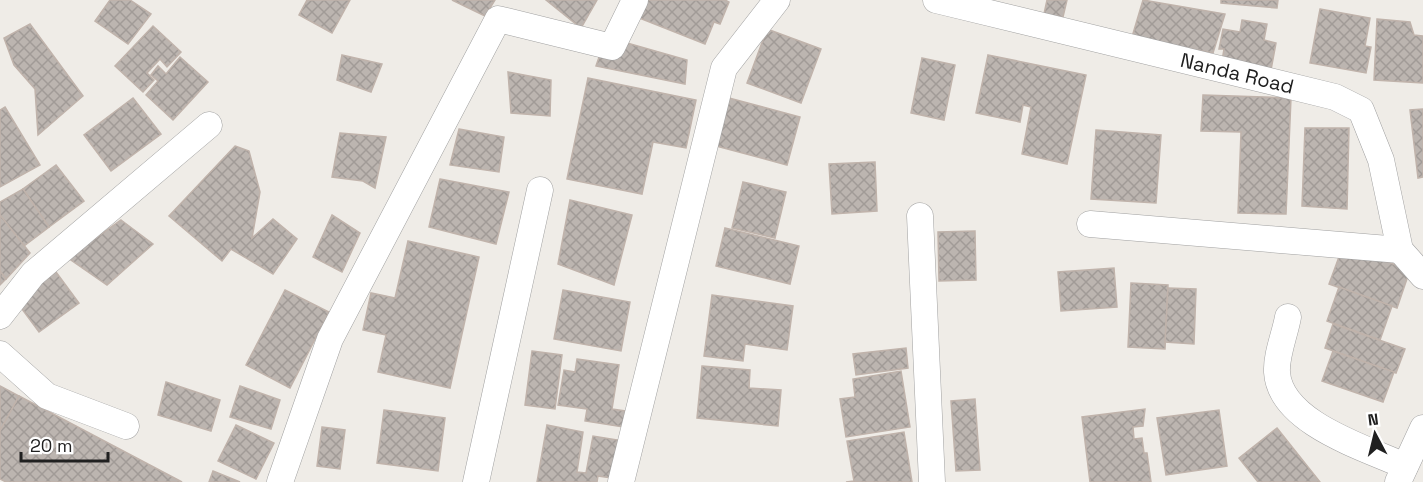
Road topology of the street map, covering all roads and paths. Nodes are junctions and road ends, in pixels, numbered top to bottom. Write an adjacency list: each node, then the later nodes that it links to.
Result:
1 (635, 0): 16 (street)
2 (777, 0): 18 (street)
3 (936, 0): 8 (street, Nanda Road)
4 (209, 125): 10 (street)
5 (540, 190): 17 (street)
6 (920, 216): 19 (street)
7 (1090, 224): 8 (street)
8 (1400, 250): 9 (street, Nanda Road)
9 (1423, 276)
10 (0, 315)
11 (1288, 317): 15 (street)
12 (0, 354): 13 (street)
13 (126, 426)
14 (1423, 428): 15 (street)
15 (1402, 474)
16 (280, 482)
17 (476, 482)
18 (621, 482)
19 (932, 482)

